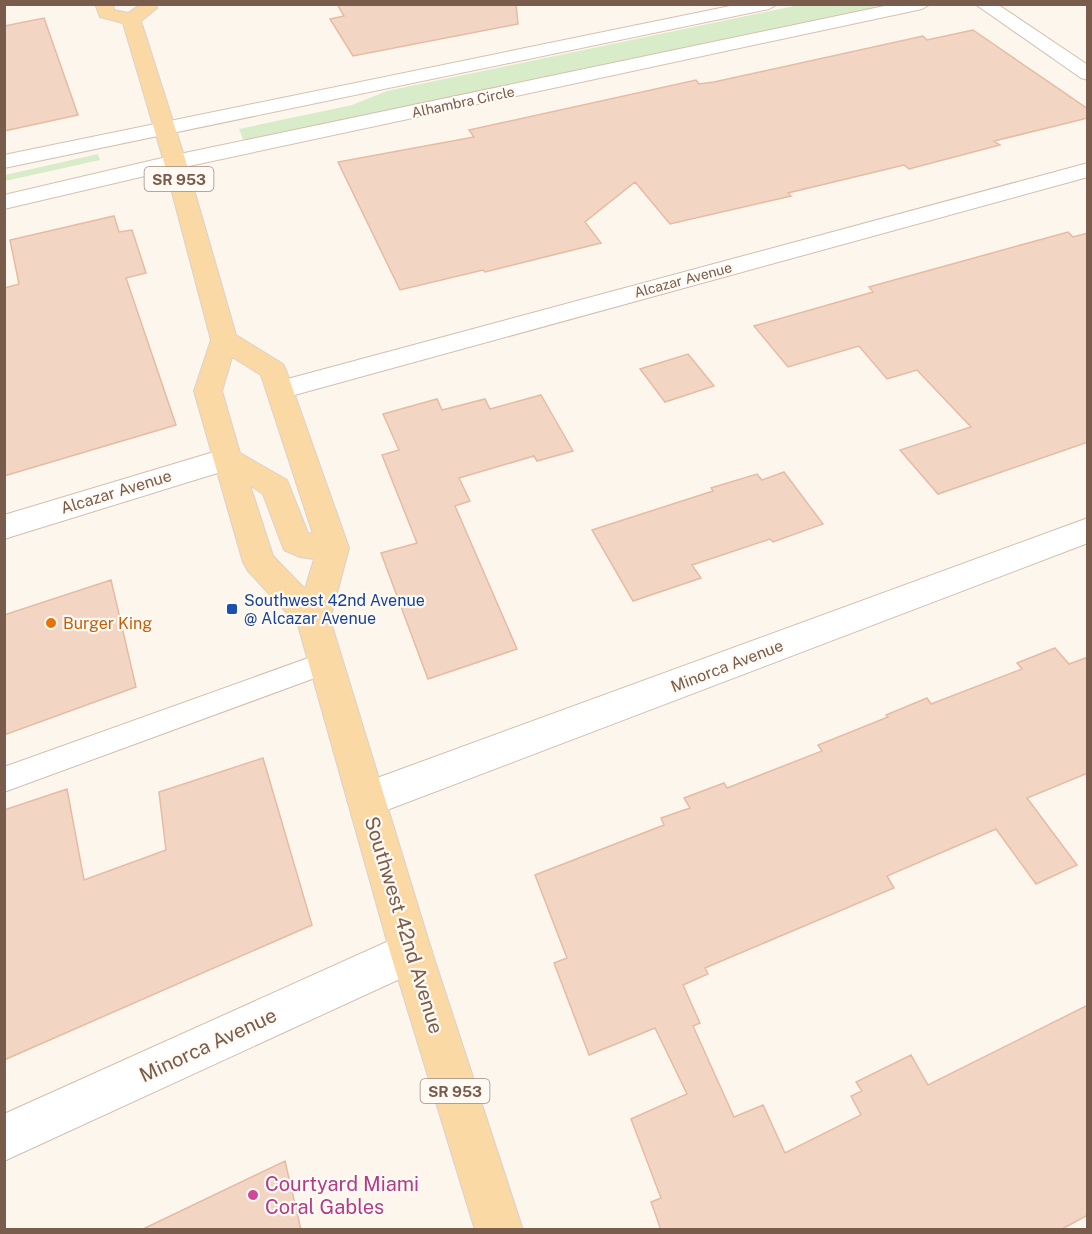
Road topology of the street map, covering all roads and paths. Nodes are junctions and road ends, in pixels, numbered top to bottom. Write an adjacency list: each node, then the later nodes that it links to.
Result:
1 (104, 4): 5 (main road, SR 953)
2 (769, 4): 7 (street)
3 (922, 4): 9 (street, Alhambra Circle)
4 (984, 4): 6 (street)
5 (142, 9): 7 (main road, SR 953)
6 (1088, 75)
7 (164, 128): 8 (street); 9 (main road, SR 953)
8 (4, 162)
9 (175, 162): 11 (street, Alhambra Circle); 12 (main road, SR 953)
10 (1088, 170): 13 (street, Alcazar Avenue)
11 (4, 202)
12 (224, 340): 13 (main road); 14 (main road, Southwest 42nd Avenue / SR 953)
13 (280, 390): 17 (main road)
14 (227, 459): 15 (street, Alcazar Avenue); 17 (main road); 18 (main road, Southwest 42nd Avenue / SR 953)
15 (4, 527)
16 (1088, 530): 21 (street, Minorca Avenue)
17 (333, 548): 18 (main road)
18 (313, 619): 19 (main road, Southwest 42nd Avenue / SR 953)
19 (325, 663): 20 (lane); 21 (main road, Southwest 42nd Avenue / SR 953)
20 (4, 780)
21 (366, 801): 22 (main road, Southwest 42nd Avenue / SR 953)
22 (411, 952): 23 (street, Minorca Avenue); 24 (main road, Southwest 42nd Avenue / SR 953)
23 (4, 1138)
24 (499, 1230)

